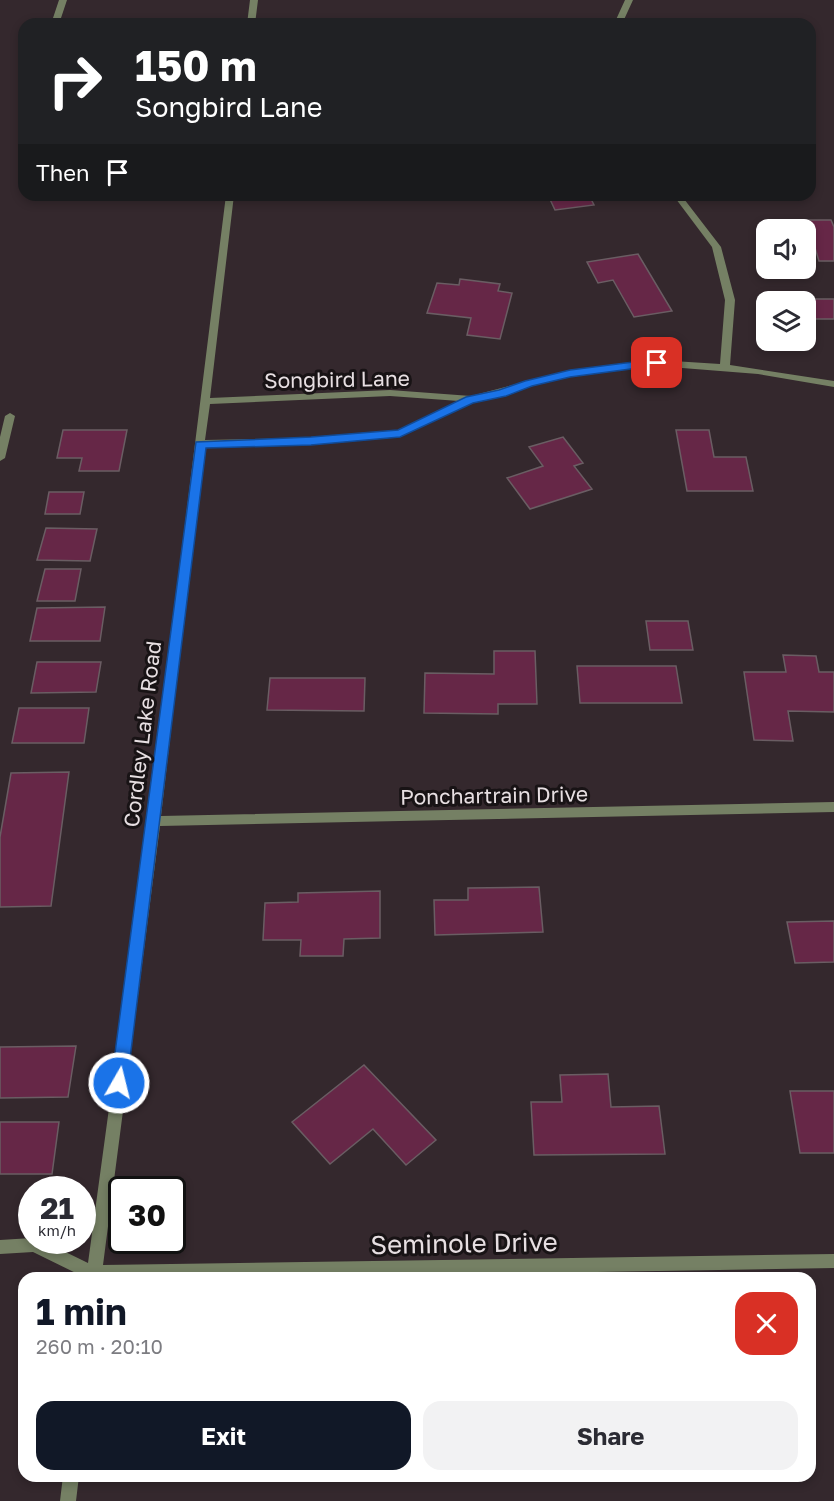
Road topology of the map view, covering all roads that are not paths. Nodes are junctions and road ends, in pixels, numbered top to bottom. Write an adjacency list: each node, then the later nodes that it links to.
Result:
1 (63, 0): 4 (street)
2 (254, 0): 5 (street)
3 (629, 0): 6 (street)
4 (57, 18)
5 (252, 18)
6 (621, 18)
7 (229, 201): 12 (street, Cordley Lake Road)
8 (681, 201): 9 (street)
9 (725, 367): 10 (street, Songbird Lane); 11 (street, Songbird Lane)
10 (834, 384)
11 (470, 400): 12 (street, Songbird Lane); 14 (street, Songbird Lane)
12 (206, 401): 14 (street, Cordley Lake Road)
13 (10, 416): 15 (street)
14 (201, 444): 17 (street, Cordley Lake Road)
15 (0, 458)
16 (834, 807): 17 (street, Ponchartrain Drive)
17 (154, 821): 21 (street, Cordley Lake Road)
18 (0, 1246): 20 (street)
19 (834, 1261): 22 (street, Seminole Drive)
20 (88, 1272)
21 (94, 1272)
22 (253, 1272)
23 (70, 1482): 24 (street)
24 (68, 1501)

